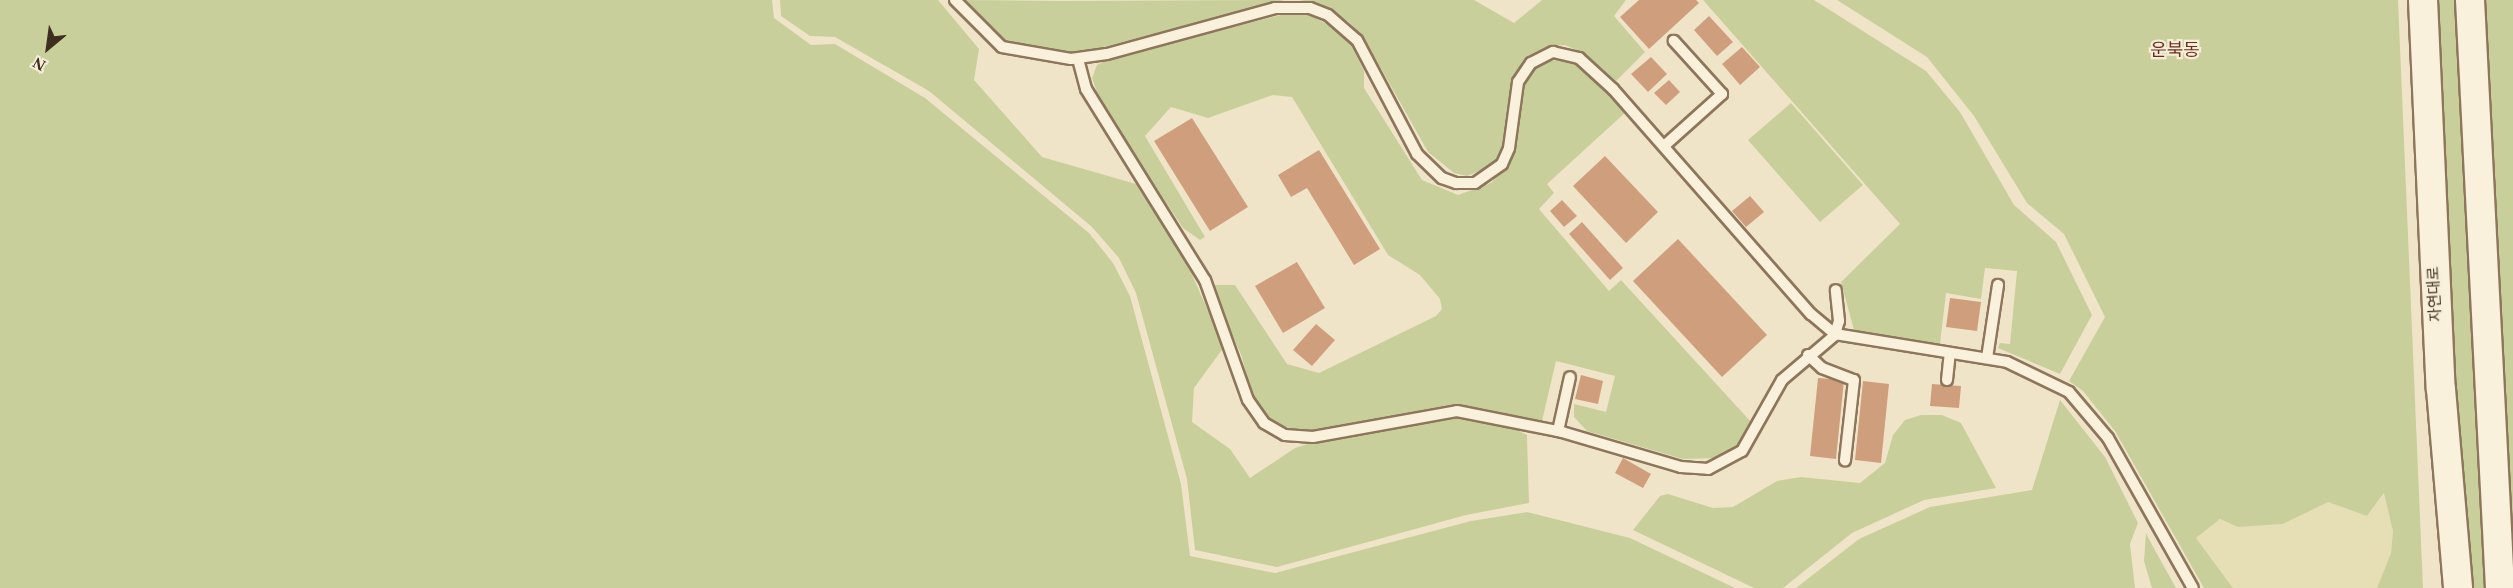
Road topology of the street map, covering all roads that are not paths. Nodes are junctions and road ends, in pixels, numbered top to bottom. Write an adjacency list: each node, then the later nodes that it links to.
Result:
1 (955, 0): 5 (lane)
2 (2423, 0): 18 (main road, 자연대로)
3 (2470, 0): 19 (main road)
4 (1674, 41): 6 (lane)
5 (1078, 58): 6 (lane); 15 (lane)
6 (1664, 146): 9 (lane)
7 (1998, 285): 12 (lane)
8 (1836, 290): 9 (lane)
9 (1835, 334): 10 (lane); 11 (lane)
10 (1950, 353): 12 (lane); 14 (lane)
11 (1808, 355): 15 (lane); 16 (lane)
12 (1987, 358): 17 (lane)
13 (1570, 377): 15 (lane)
14 (1947, 380)
15 (1557, 431)
16 (1845, 460)
17 (2193, 588)
18 (2458, 588)
19 (2499, 588)

